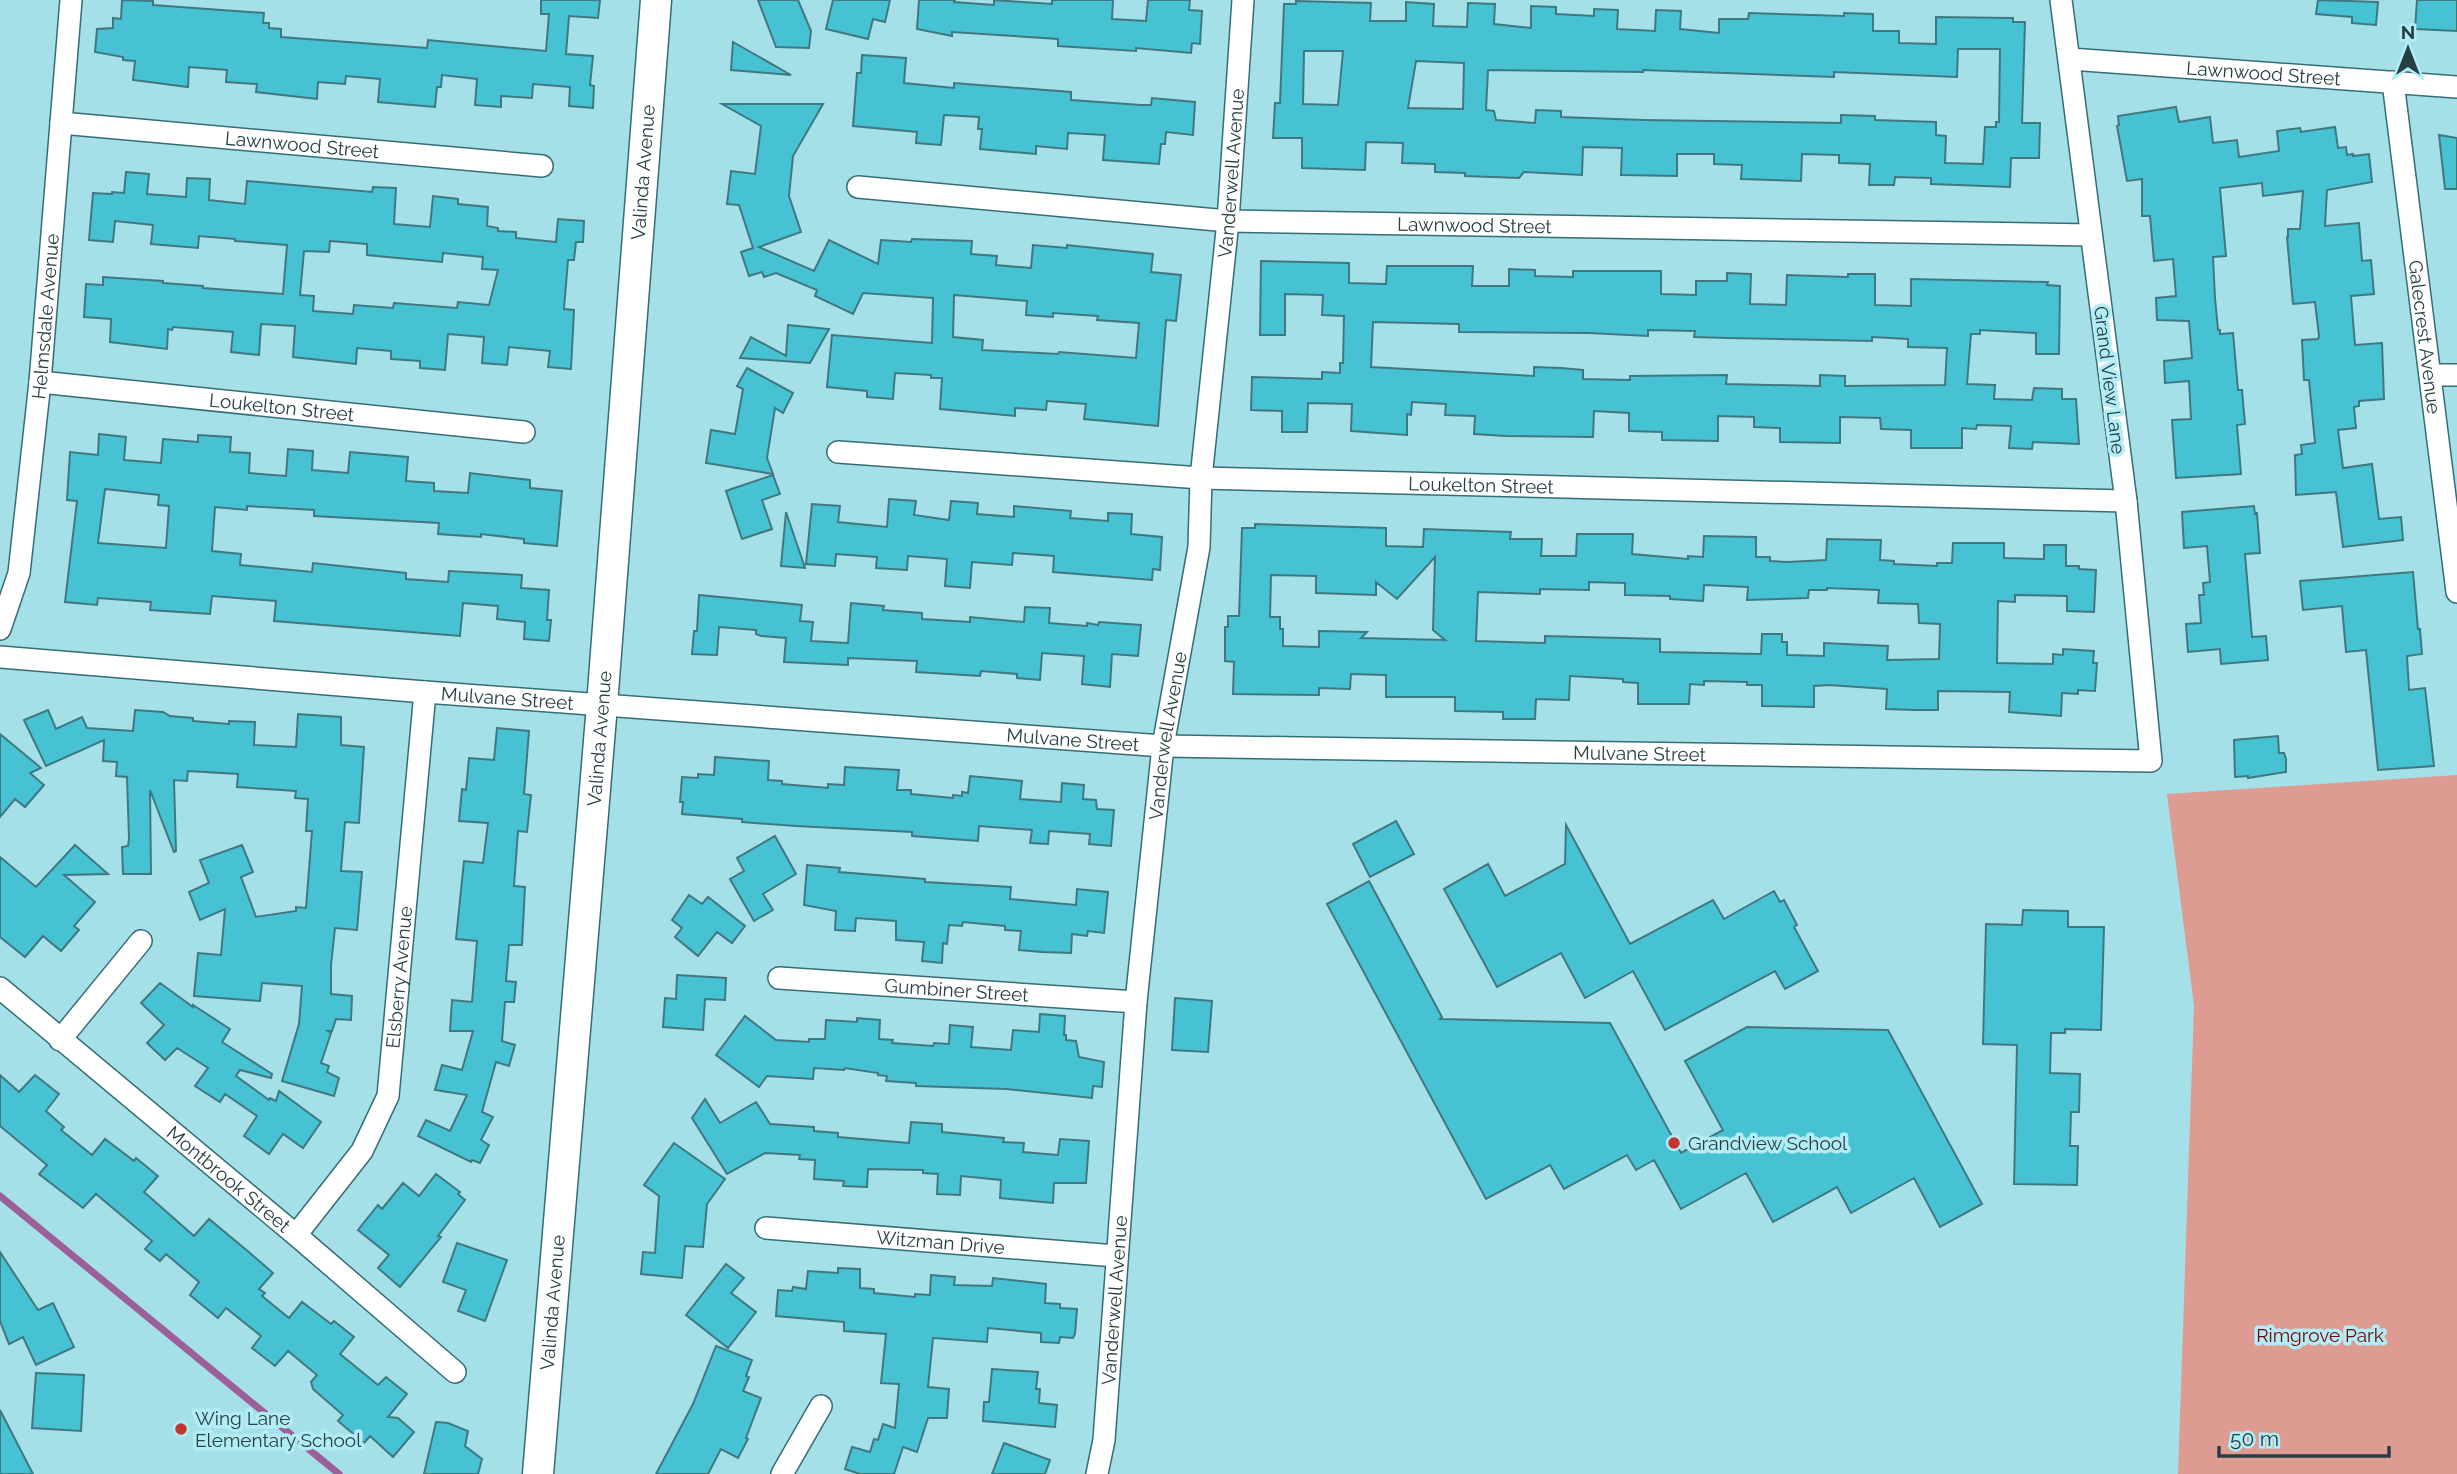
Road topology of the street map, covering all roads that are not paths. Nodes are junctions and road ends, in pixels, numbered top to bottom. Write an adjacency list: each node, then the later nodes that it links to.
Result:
1 (72, 0): 8 (street, Helmsdale Avenue)
2 (656, 0): 24 (main road, Valinda Avenue)
3 (1243, 0): 11 (street, Vanderwell Avenue)
4 (2061, 0): 5 (street, Grand View Lane)
5 (2070, 59): 6 (street, Lawnwood Street); 12 (street, Grand View Lane)
6 (2393, 82): 7 (street, Lawnwood Street); 13 (street, Galecrest Avenue)
7 (2457, 87)
8 (61, 123): 9 (street, Lawnwood Street); 15 (street, Helmsdale Avenue)
9 (542, 166)
10 (858, 187): 11 (street, Lawnwood Street)
11 (1228, 221): 12 (street, Lawnwood Street); 18 (street, Vanderwell Avenue)
12 (2091, 235): 19 (street, Grand View Lane)
13 (2430, 375): 14 (street); 20 (street, Galecrest Avenue)
14 (2457, 375)
15 (40, 382): 16 (street, Loukelton Street); 21 (street, Helmsdale Avenue)
16 (524, 432)
17 (838, 452): 18 (street, Loukelton Street)
18 (1201, 478): 19 (street, Loukelton Street); 25 (street, Vanderwell Avenue)
19 (2126, 501): 26 (street, Grand View Lane)
20 (2457, 592)
21 (0, 629)
22 (0, 657): 23 (street, Mulvane Street)
23 (425, 692): 24 (street, Mulvane Street); 33 (street, Elsberry Avenue)
24 (602, 705): 25 (street, Mulvane Street); 37 (main road, Valinda Avenue)
25 (1163, 746): 26 (street, Mulvane Street); 30 (street, Vanderwell Avenue)
26 (2151, 761)
27 (141, 941): 31 (street)
28 (779, 978): 30 (street, Gumbiner Street)
29 (0, 988): 31 (street, Montbrook Street)
30 (1136, 1002): 34 (street, Vanderwell Avenue)
31 (60, 1040): 33 (street, Montbrook Street)
32 (766, 1228): 34 (street, Witzman Drive)
33 (296, 1235): 35 (street, Montbrook Street)
34 (1116, 1256): 39 (street, Vanderwell Avenue)
35 (454, 1372)
36 (821, 1406): 38 (street)
37 (538, 1474)
38 (782, 1474)
39 (1097, 1474)

